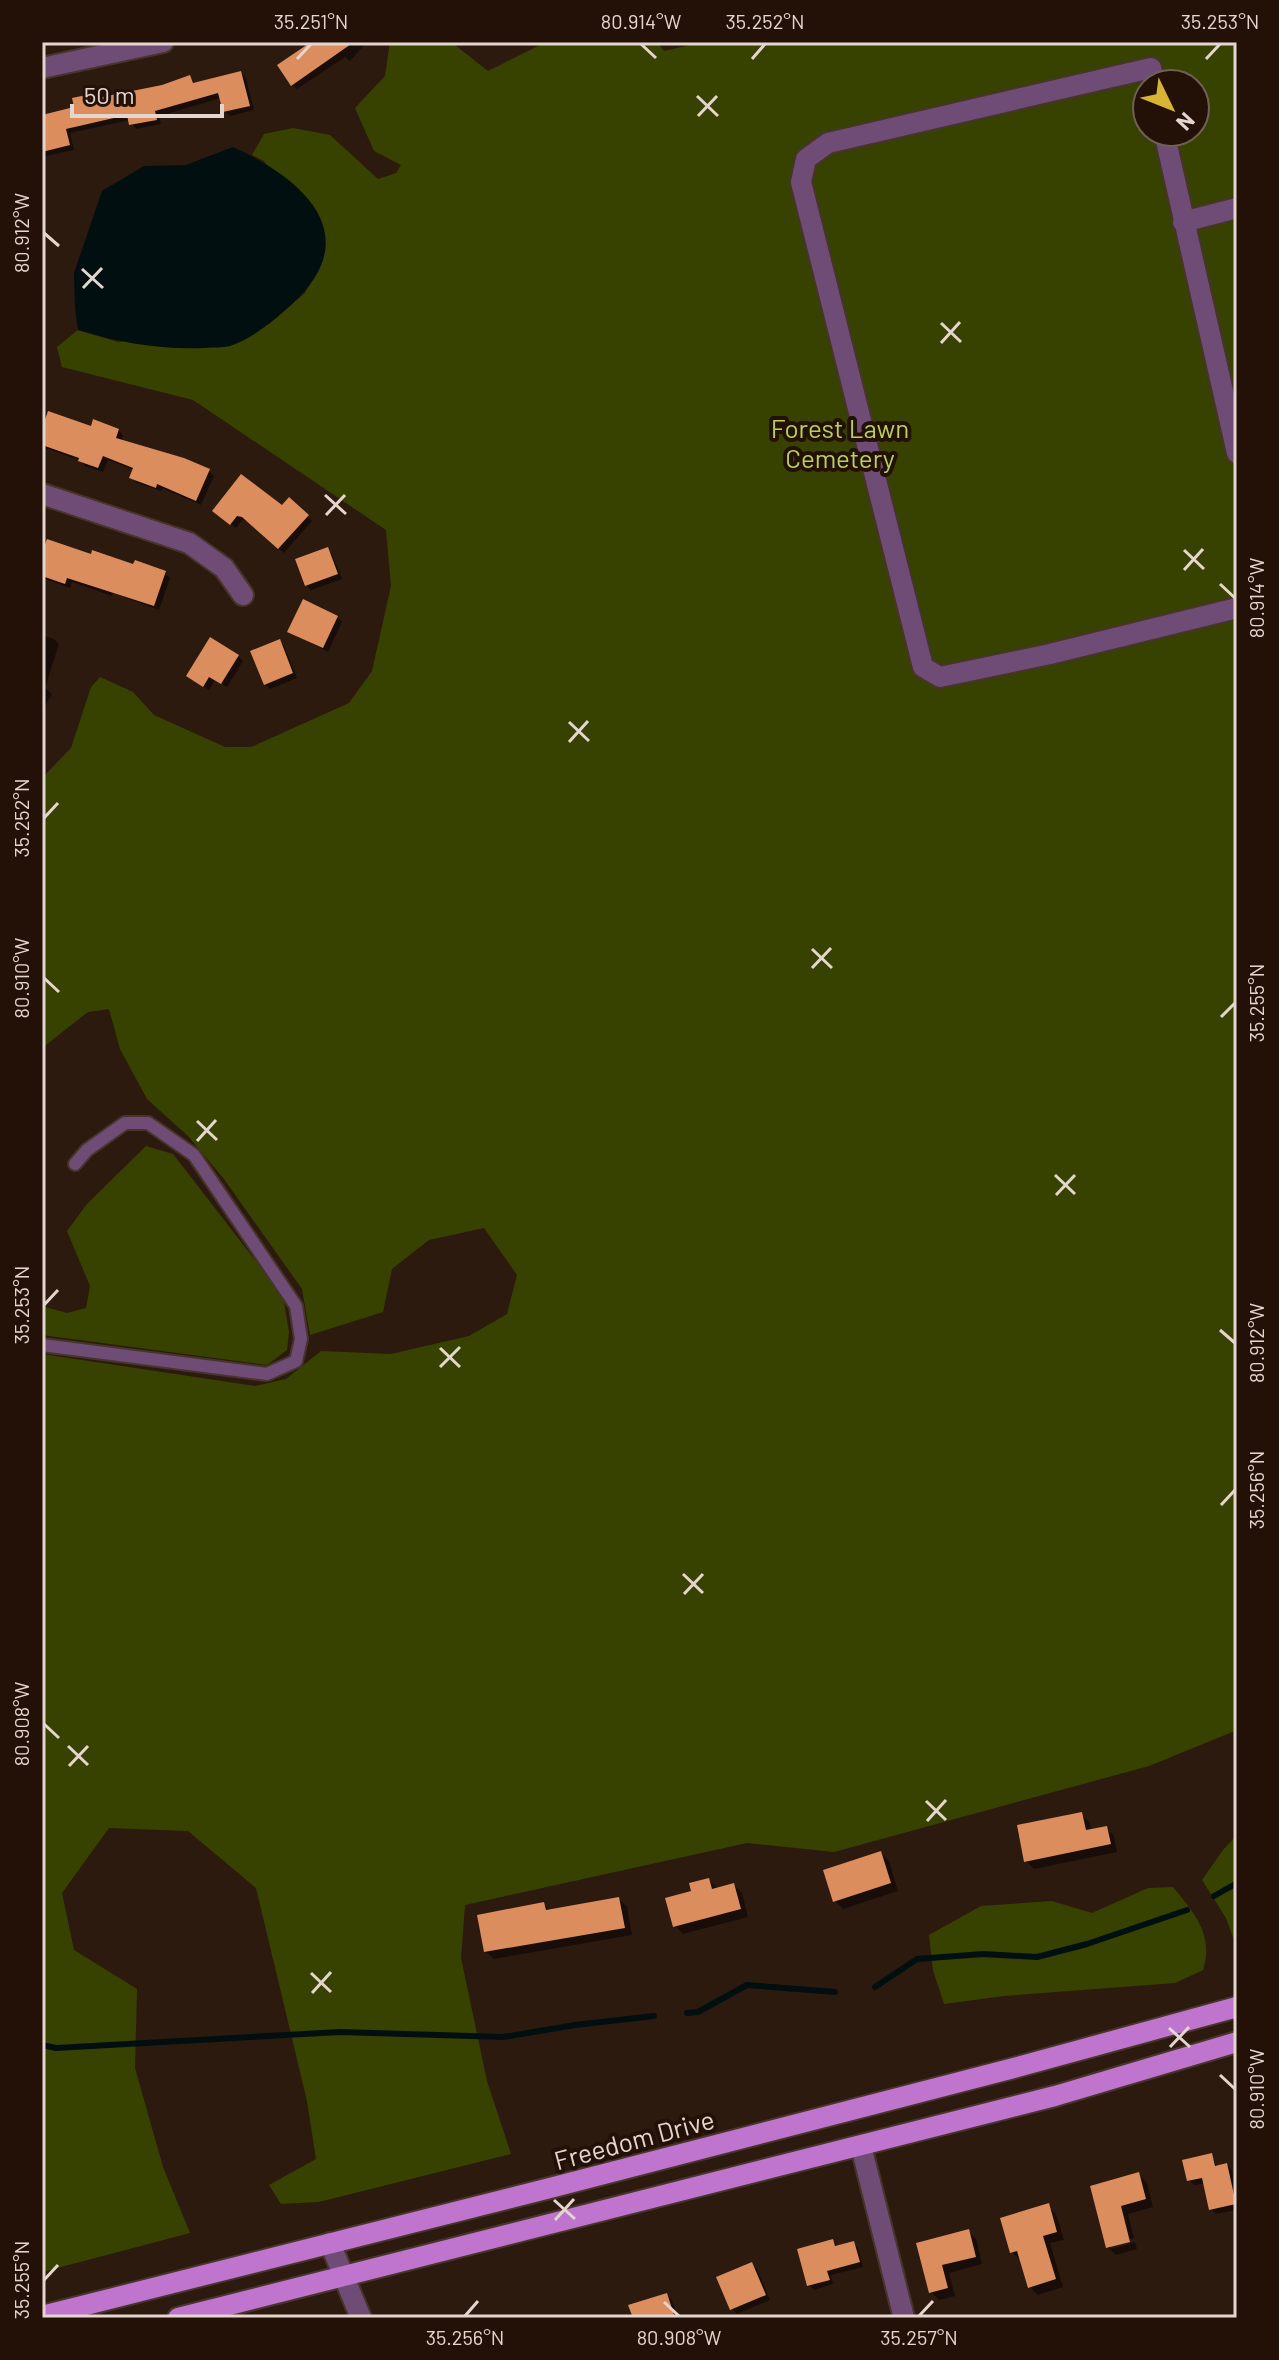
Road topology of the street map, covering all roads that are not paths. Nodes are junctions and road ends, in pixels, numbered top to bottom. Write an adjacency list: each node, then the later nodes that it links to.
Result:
1 (163, 42): 2 (street)
2 (42, 68)
3 (1131, 73): 10 (street)
4 (1167, 148): 6 (street)
5 (1237, 208): 6 (street)
6 (1183, 222): 7 (street)
7 (1237, 453)
8 (42, 494): 9 (street)
9 (243, 595)
10 (1237, 608)
11 (75, 1164): 12 (lane)
12 (42, 1345)
13 (1237, 2007): 16 (main road, Freedom Drive)
14 (1237, 2042): 15 (main road)
15 (861, 2146): 17 (main road); 21 (street)
16 (330, 2243): 17 (street); 18 (main road, Freedom Drive)
17 (344, 2276): 19 (main road); 20 (street)
18 (42, 2316)
19 (178, 2318)
20 (361, 2318)
21 (904, 2318)

